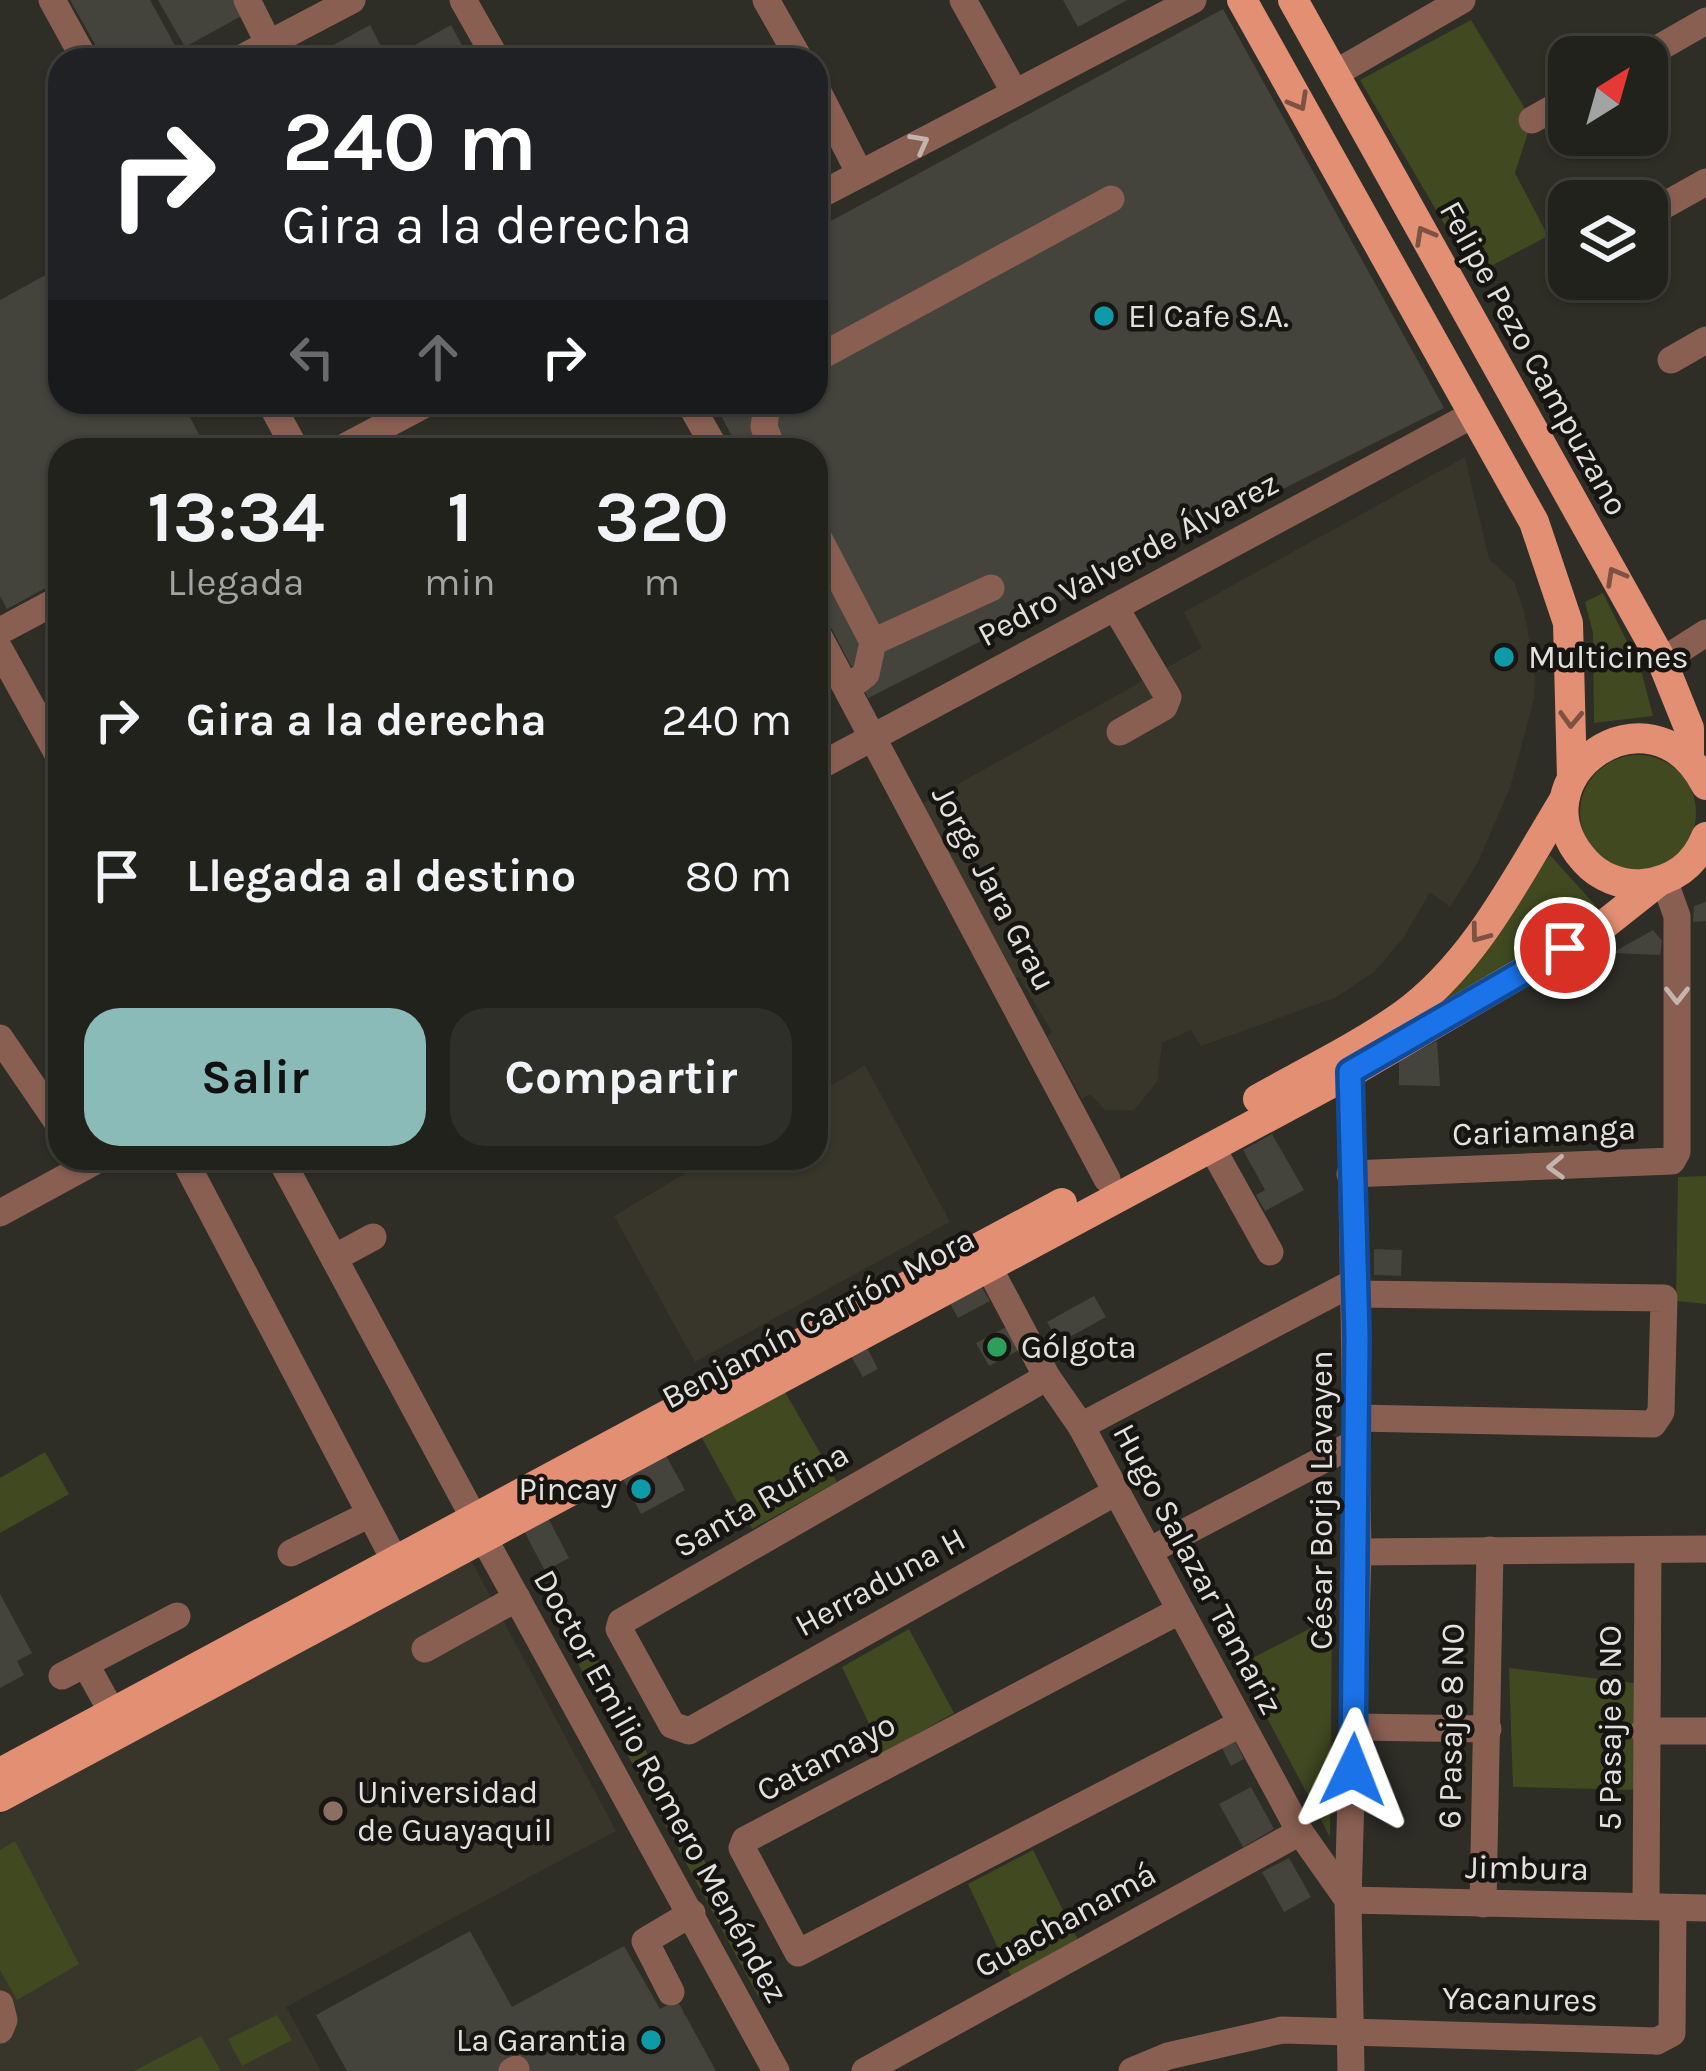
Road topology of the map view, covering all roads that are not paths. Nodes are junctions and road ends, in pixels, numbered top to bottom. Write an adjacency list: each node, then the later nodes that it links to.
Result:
1 (52, 0): 15 (street)
2 (247, 0): 14 (street)
3 (352, 0): 14 (street)
4 (463, 0): 17 (street)
5 (766, 0): 18 (street)
6 (963, 0): 20 (street)
7 (1193, 0): 20 (street)
8 (1242, 0): 12 (main road)
9 (1459, 1): 19 (street)
10 (1296, 5): 12 (main road); 19 (main road, Felipe Pezo Campuzano)
11 (1706, 21): 13 (street)
12 (1260, 32): 33 (main road, one-way to 33)
13 (1668, 43)
14 (269, 44): 16 (street)
15 (78, 48)
16 (261, 48)
17 (490, 48)
18 (793, 48)
19 (1334, 74): 45 (main road, Felipe Pezo Campuzano, one-way to 19)
20 (1015, 93): 24 (street, one-way to 20)
21 (828, 111): 24 (street)
22 (1548, 111): 23 (street)
23 (1532, 120)
24 (860, 174): 26 (street)
25 (1706, 182): 28 (street)
26 (828, 191)
27 (1111, 200): 30 (street)
28 (1668, 203)
29 (1706, 340): 31 (street)
30 (828, 353)
31 (1671, 360)
32 (406, 414): 34 (street)
33 (1474, 414): 38 (street, Pedro Valverde Álvarez); 52 (main road, one-way to 52)
34 (362, 438)
35 (828, 555): 41 (street)
36 (991, 588): 41 (street)
37 (48, 605): 39 (street)
38 (1115, 607): 47 (street); 49 (street, Pedro Valverde Álvarez)
39 (0, 631)
40 (1706, 633): 45 (street)
41 (873, 642): 46 (street)
42 (1706, 649): 45 (street)
43 (0, 650): 48 (street)
44 (828, 652): 46 (street, Jorge Jara Grau)
45 (1665, 667): 51 (main road, Felipe Pezo Campuzano)
46 (848, 688): 49 (street, Jorge Jara Grau)
47 (1120, 732)
48 (48, 736)
49 (874, 736): 50 (street, Pedro Valverde Álvarez); 64 (street, Jorge Jara Grau)
50 (828, 761)
51 (1700, 771): 52 (main road)
52 (1568, 789): 55 (main road); 64 (main road, Benjamín Carrión Mora, one-way to 64)
53 (1706, 837): 55 (main road, Benjamín Carrión Mora)
54 (1706, 872): 55 (main road)
55 (1665, 880): 57 (main road, Benjamín Carrión Mora); 63 (street, Cariamanga, one-way to 63)
56 (0, 1038): 58 (street)
57 (1350, 1072): 59 (main road, Benjamín Carrión Mora); 63 (street, César Borja Lavayen)
58 (48, 1108)
59 (1210, 1146): 67 (street); 69 (main road, Benjamín Carrión Mora)
60 (74, 1170): 65 (street)
61 (190, 1170): 75 (street)
62 (286, 1170): 68 (street, Doctor Emilio Romero Menéndez)
63 (1350, 1174): 70 (street, César Borja Lavayen)
64 (1107, 1179): 76 (main road, Benjamín Carrión Mora)
65 (0, 1213)
66 (373, 1237): 68 (street)
67 (1270, 1252)
68 (334, 1258): 76 (street, Doctor Emilio Romero Menéndez)
69 (988, 1268): 71 (street, Hugo Salazar Tamariz); 76 (main road, Benjamín Carrión Mora)
70 (1356, 1288): 72 (street); 73 (street, César Borja Lavayen); 73 (street)
71 (1047, 1377): 72 (street, Hugo Salazar Tamariz); 92 (street, Santa Rufina)
72 (1081, 1426): 74 (street, Hugo Salazar Tamariz)
73 (1357, 1430): 80 (street); 82 (street, César Borja Lavayen)
74 (1115, 1492): 80 (street, Hugo Salazar Tamariz); 92 (street, Herraduna H)
75 (370, 1514): 81 (street); 83 (street)
76 (477, 1526): 83 (main road, Benjamín Carrión Mora); 84 (street, Doctor Emilio Romero Menéndez); 96 (main road, Benjamín Carrión Mora)
77 (1706, 1549): 79 (street)
78 (1490, 1550): 79 (street); 82 (street); 91 (street, 6 Pasaje 8 NO)
79 (1648, 1550): 93 (street, 5 Pasaje 8 NO)
80 (1149, 1551): 85 (street, Hugo Salazar Tamariz)
81 (292, 1552)
82 (1358, 1552): 90 (street, César Borja Lavayen)
83 (394, 1559): 88 (main road, Benjamín Carrión Mora)
84 (517, 1598): 87 (street); 102 (street, Doctor Emilio Romero Menéndez)
85 (1177, 1612): 89 (street, Hugo Salazar Tamariz); 89 (street, Catamayo)
86 (177, 1616): 88 (street)
87 (425, 1649)
88 (112, 1712): 95 (main road, Benjamín Carrión Mora)
89 (1240, 1724): 97 (street, Hugo Salazar Tamariz)
90 (1355, 1727): 91 (street); 98 (street, César Borja Lavayen)
91 (1488, 1729): 99 (street, 6 Pasaje 8 NO)
92 (679, 1730)
93 (1644, 1731): 94 (street); 100 (street, 5 Pasaje 8 NO)
94 (1706, 1731)
95 (0, 1773)
96 (0, 1798)
97 (1300, 1832): 98 (street, Hugo Salazar Tamariz); 109 (street, Guachanamá)
98 (1348, 1900): 99 (street, Jimbura); 106 (street, César Borja Lavayen)
99 (1483, 1904): 100 (street, Jimbura)
100 (1659, 1907): 101 (street, Jimbura); 107 (street, 5 Pasaje 8 NO)
101 (1706, 1908)
102 (692, 1913): 103 (street); 108 (street, Doctor Emilio Romero Menéndez)
103 (671, 1992)
104 (0, 2003): 105 (street)
105 (0, 2030)
106 (1351, 2031): 107 (street, Yacanures); 110 (street); 111 (street, César Borja Lavayen)
107 (1657, 2041): 112 (street)
108 (776, 2071)
109 (865, 2071)
110 (1132, 2071)
111 (1351, 2071)
112 (1656, 2071)

